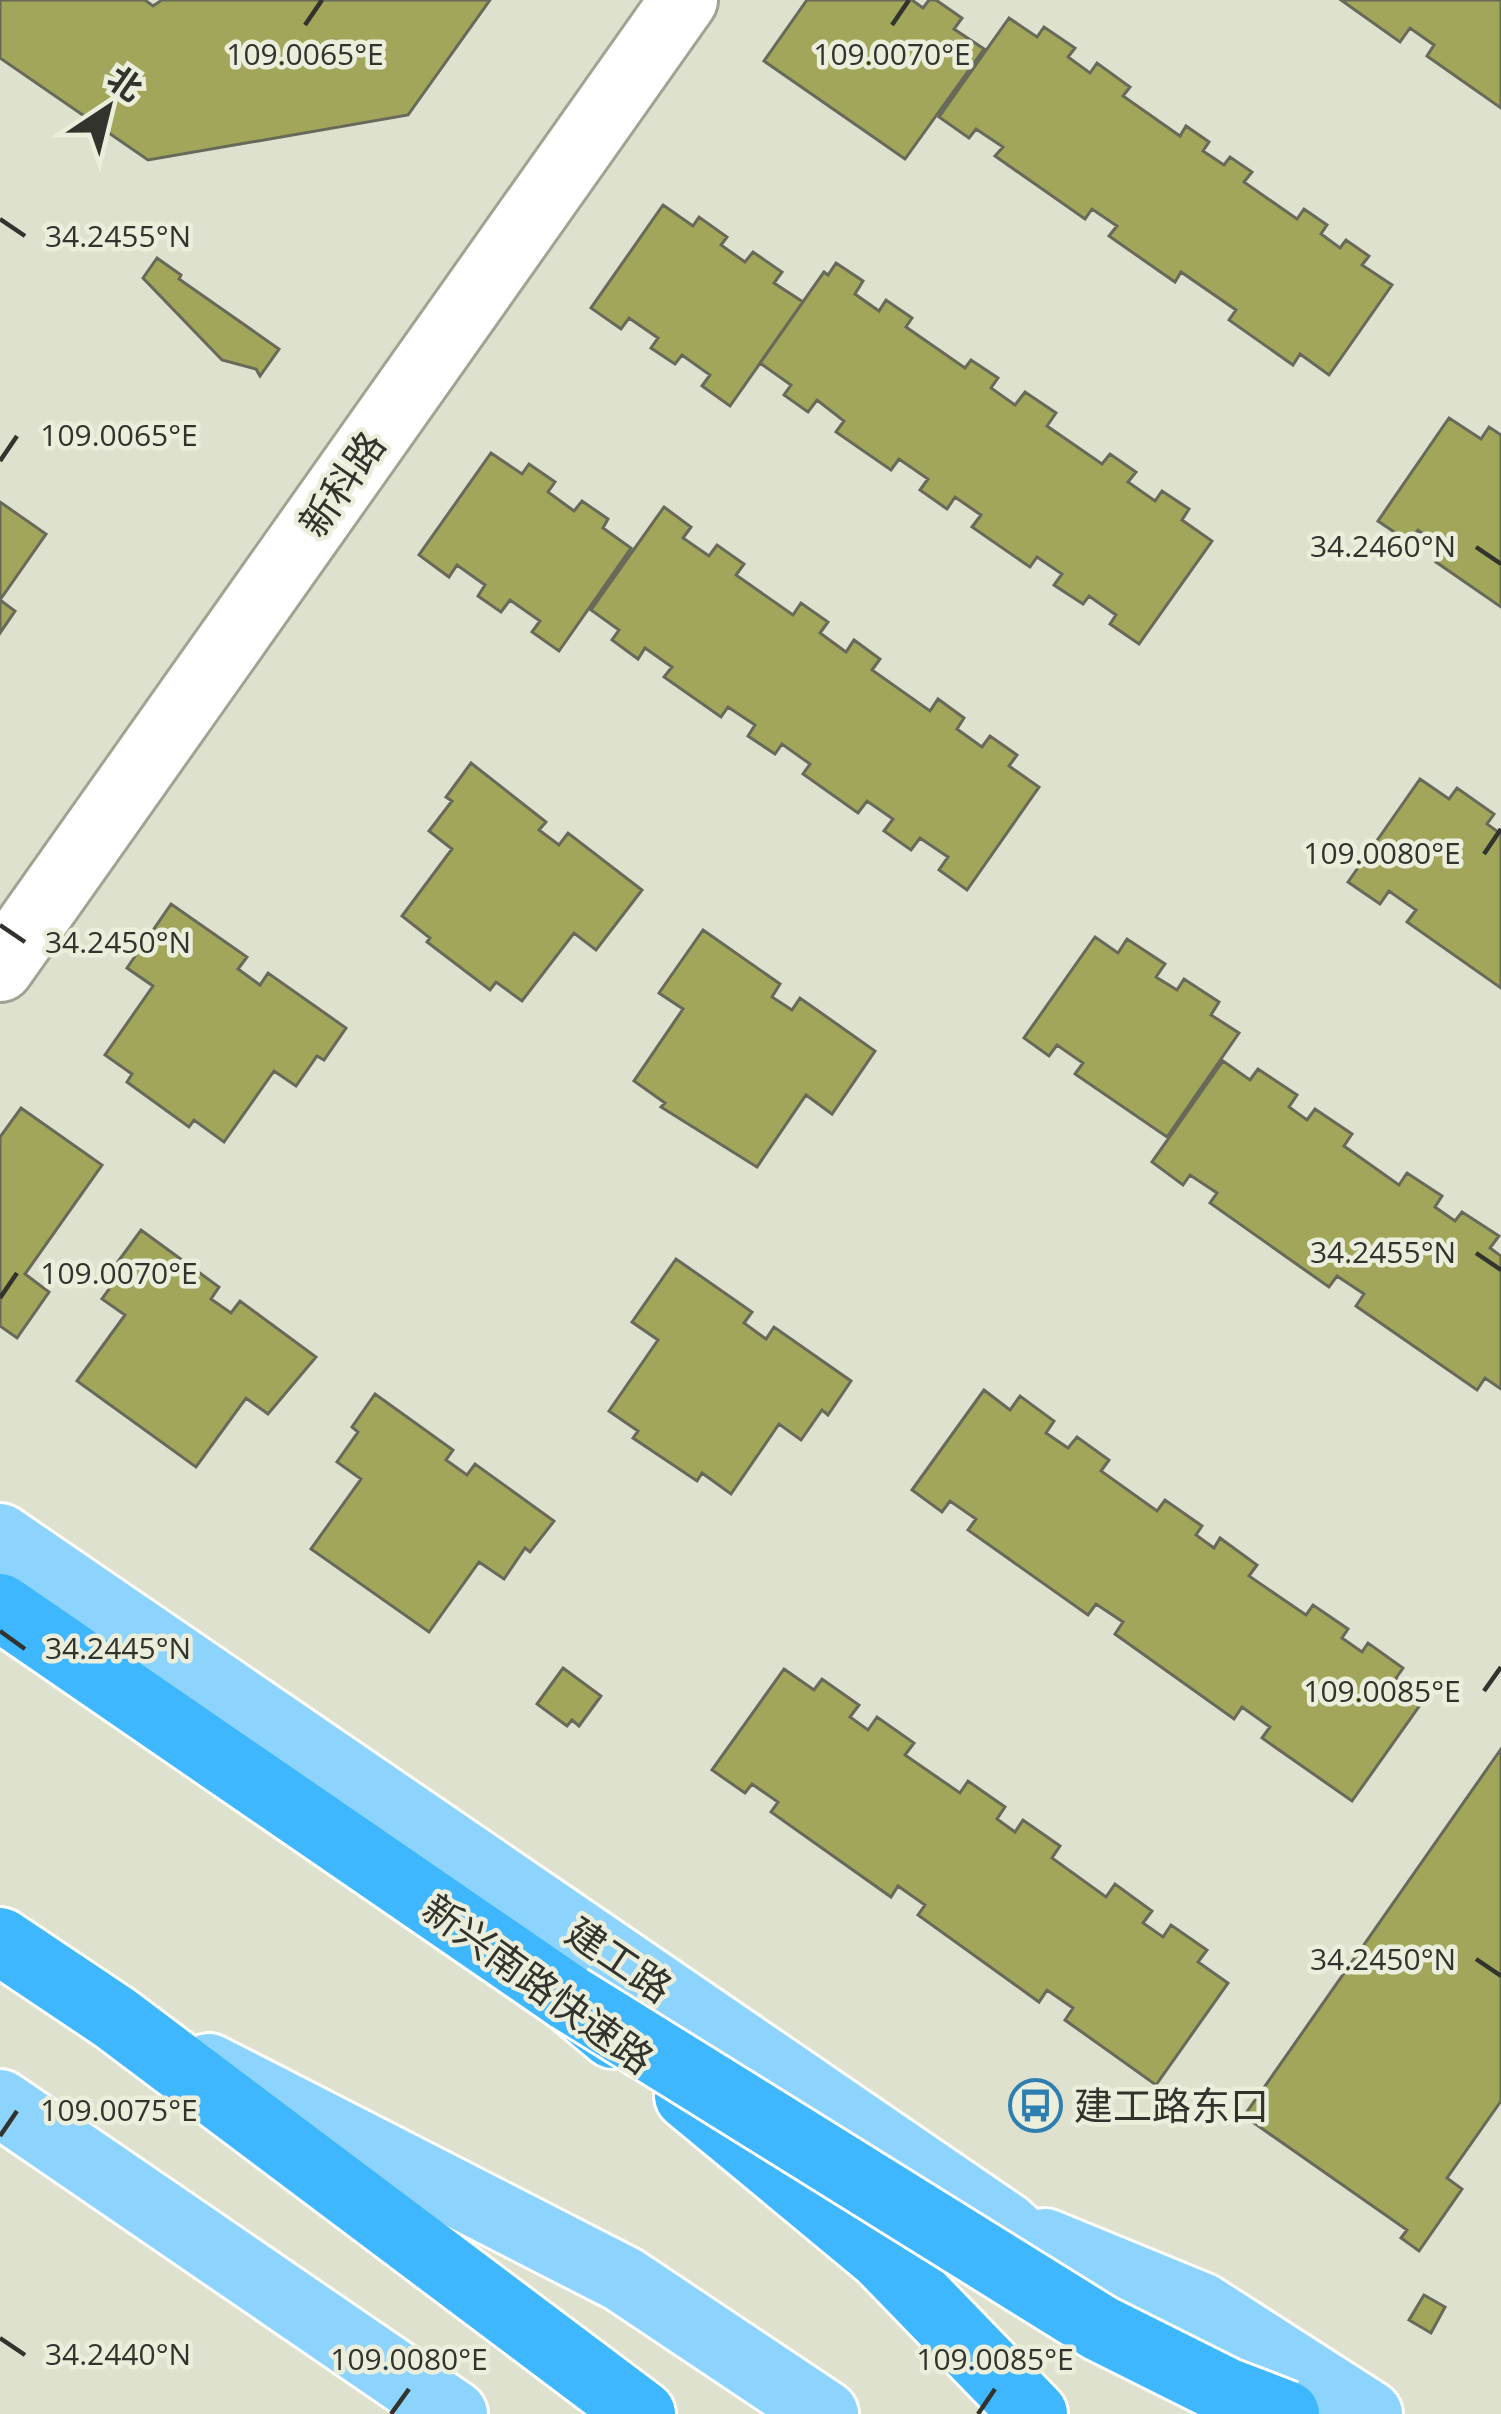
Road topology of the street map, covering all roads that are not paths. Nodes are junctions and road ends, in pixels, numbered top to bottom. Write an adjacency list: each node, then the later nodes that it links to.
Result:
1 (684, 0): 2 (street, 新科路)
2 (0, 968)
3 (0, 1537): 9 (main road, 建工路)
4 (0, 1607): 6 (highway, 新兴南路快速路)
5 (0, 1941): 7 (highway)
6 (568, 1999): 13 (highway, 新兴南路快速路, bridge); 15 (highway, bridge)
7 (115, 2018): 11 (highway); 12 (main road)
8 (0, 2103): 10 (main road)
9 (1006, 2226): 14 (main road, 建工路); 16 (main road)
10 (454, 2414)
11 (642, 2414)
12 (825, 2414)
13 (1034, 2414)
14 (1215, 2414)
15 (1286, 2414)
16 (1369, 2414)

